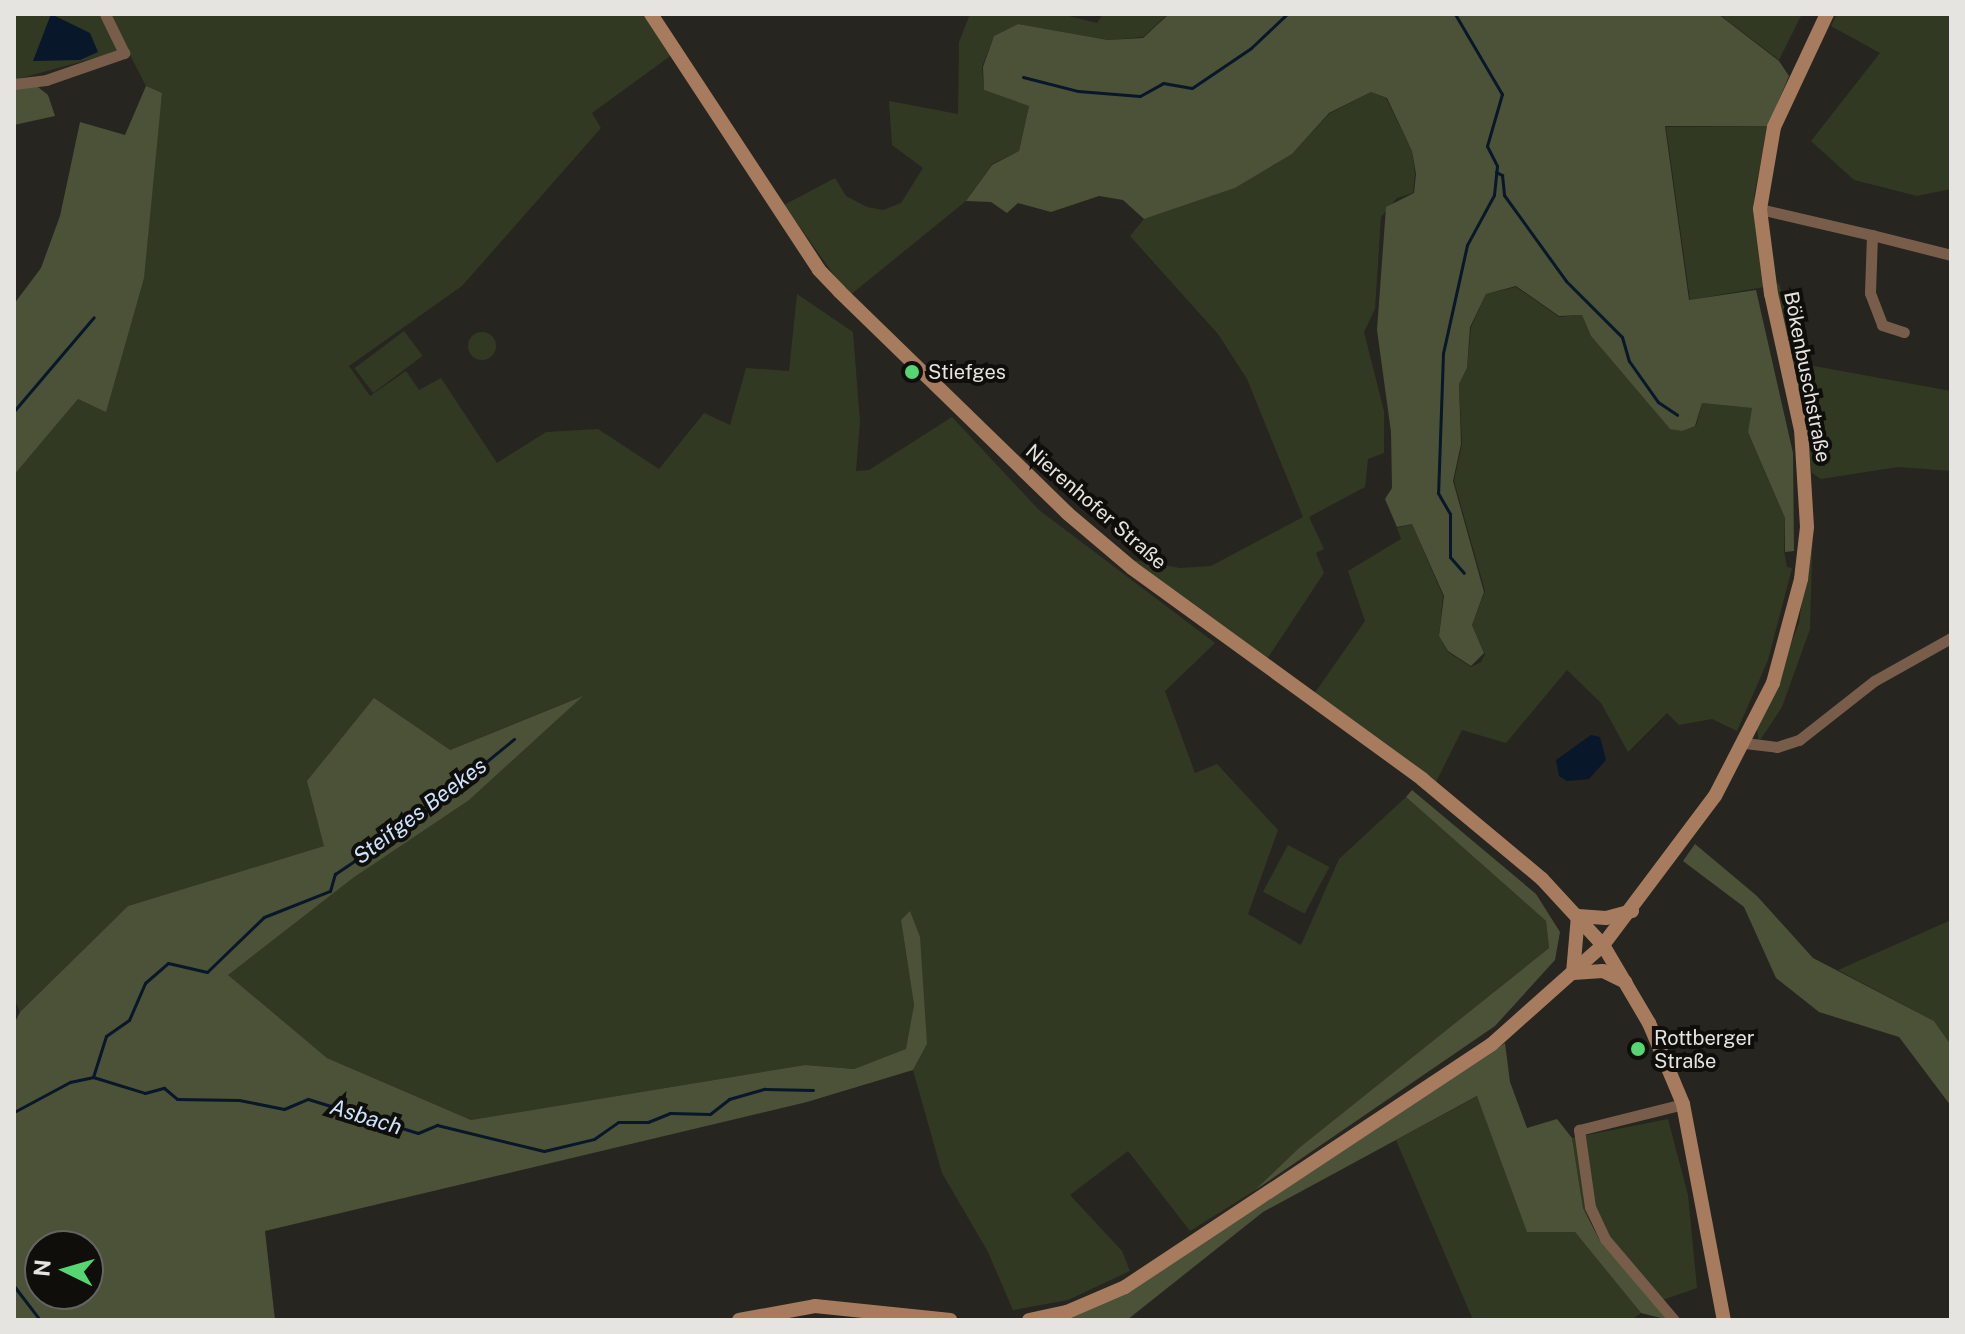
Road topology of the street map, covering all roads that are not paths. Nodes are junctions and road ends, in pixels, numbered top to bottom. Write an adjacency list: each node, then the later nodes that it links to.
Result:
1 (105, 14): 4 (street)
2 (651, 14): 12 (main road, Nierenhofer Straße)
3 (1827, 14): 5 (main road, Bökenbuschstraße)
4 (14, 84)
5 (1760, 209): 6 (street); 10 (main road, Bökenbuschstraße)
6 (1872, 235): 7 (street); 8 (street)
7 (1951, 255)
8 (1904, 332)
9 (1951, 638): 10 (street)
10 (1745, 743): 11 (main road, Bökenbuschstraße)
11 (1634, 910): 12 (main road); 13 (main road, Bökenbuschstraße)
12 (1578, 916): 13 (main road, Nierenhofer Straße); 14 (main road)
13 (1603, 945): 14 (main road); 15 (main road, Nierenhofer Straße)
14 (1573, 973): 15 (main road); 19 (main road)
15 (1626, 982): 16 (main road, Nierenhofer Straße)
16 (1683, 1104): 20 (street); 21 (main road, Nierenhofer Straße)
17 (739, 1320): 18 (main road)
18 (950, 1320)
19 (1029, 1320)
20 (1674, 1320)
21 (1724, 1320)

